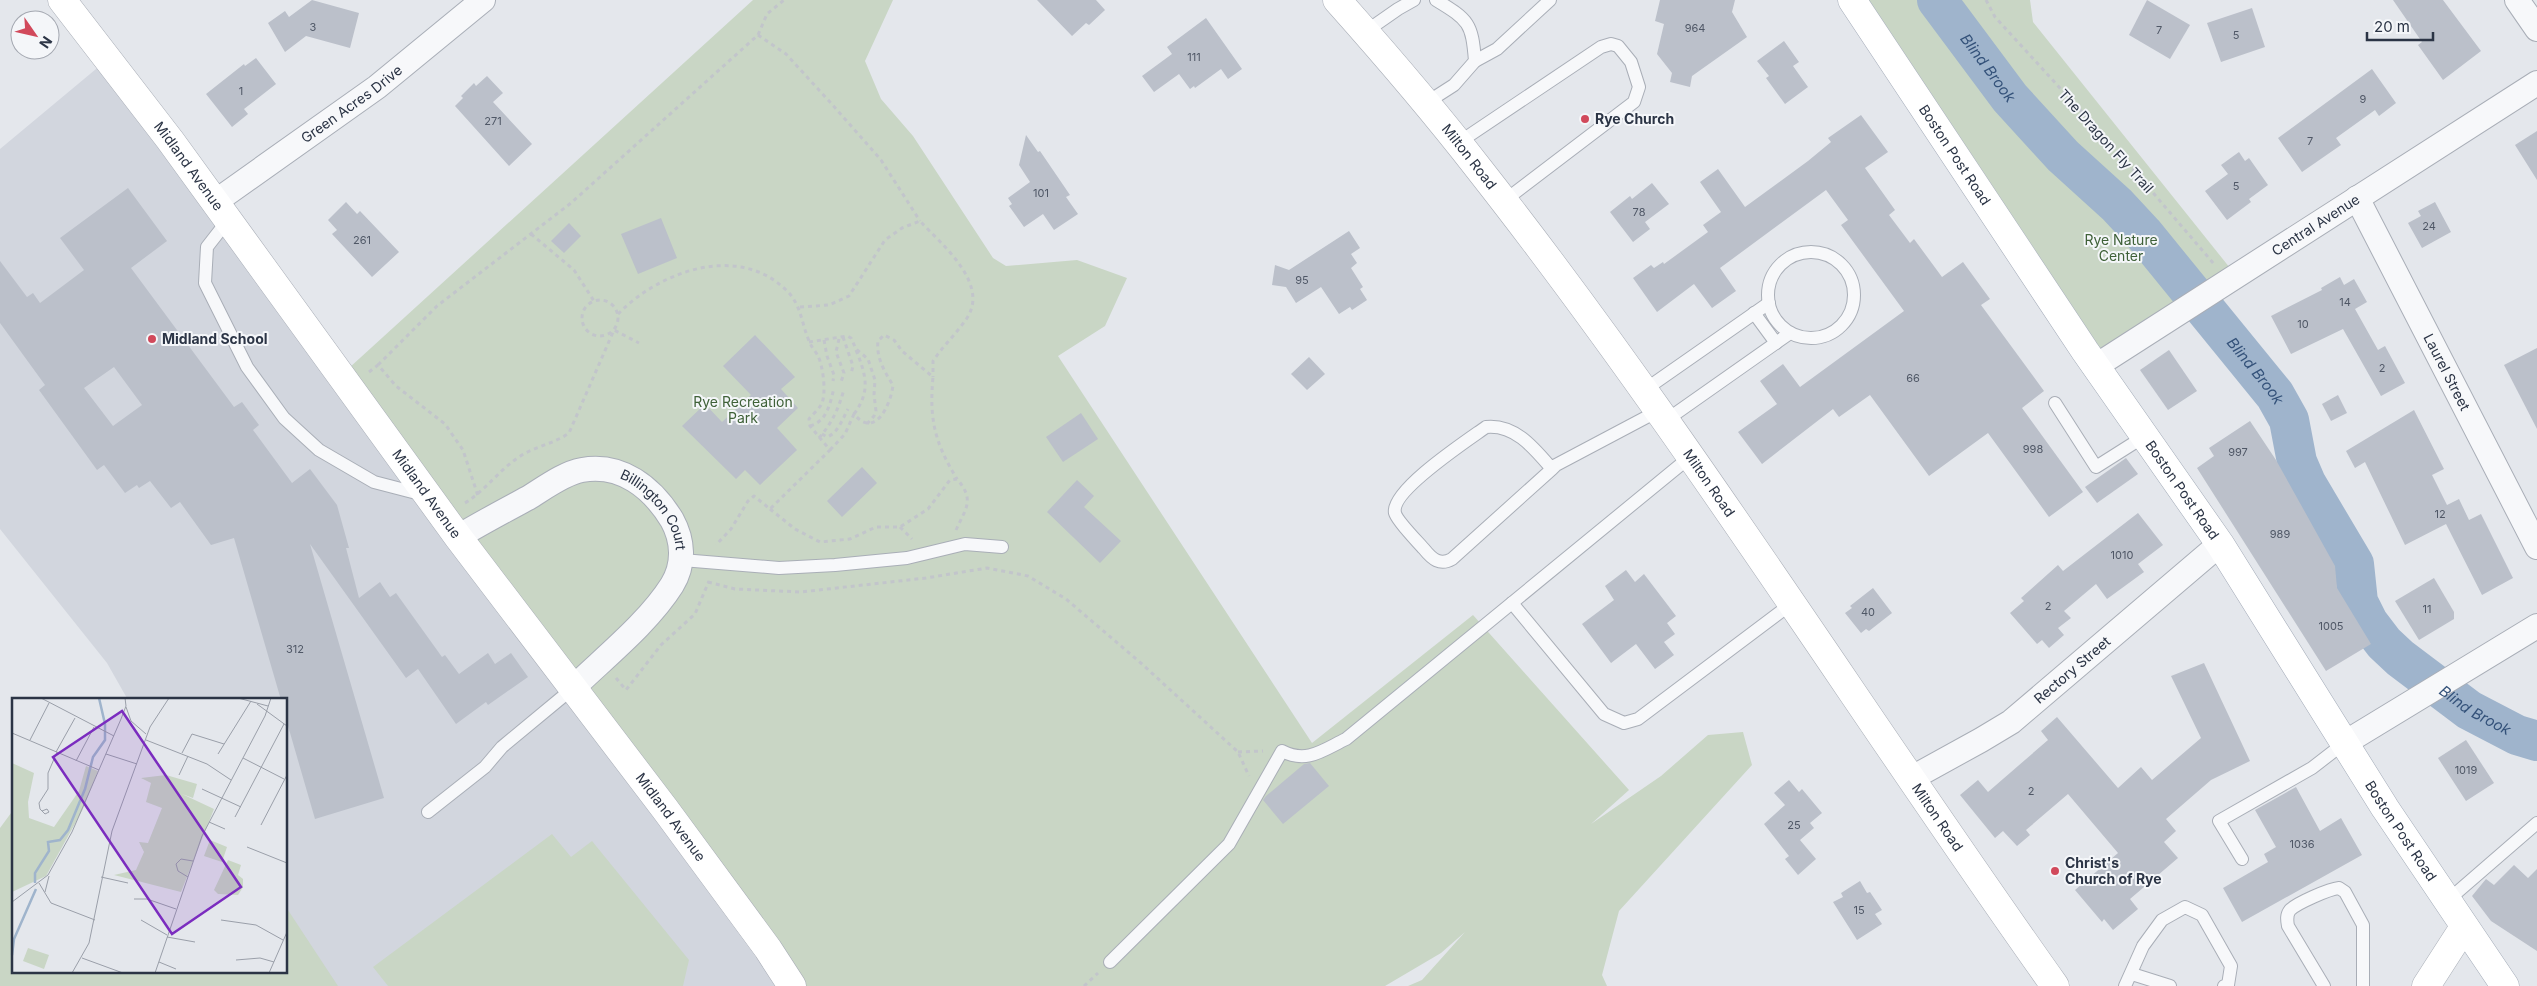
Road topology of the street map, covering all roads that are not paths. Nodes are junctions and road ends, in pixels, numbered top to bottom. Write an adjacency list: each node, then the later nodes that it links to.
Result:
1 (62, 0): 17 (street, Midland Avenue)
2 (484, 0): 17 (street, Green Acres Drive)
3 (1337, 0): 10 (street, Milton Road)
4 (1414, 0): 10 (lane)
5 (1436, 0): 11 (lane)
6 (1550, 0): 11 (lane)
7 (1852, 0): 22 (street, Boston Post Road)
8 (2517, 0): 9 (street)
9 (2537, 29)
10 (1365, 32): 13 (street, Milton Road)
11 (1475, 61): 13 (lane)
12 (2537, 84): 15 (street, Central Avenue)
13 (1426, 103): 14 (street, Milton Road)
14 (1458, 143): 16 (street, Milton Road); 16 (lane)
15 (2357, 198): 22 (street, Central Avenue); 32 (street, Laurel Street)
16 (1504, 201): 24 (street, Milton Road)
17 (222, 211): 28 (street, Midland Avenue); 28 (lane)
18 (1769, 303): 19 (lane); 20 (lane); 20 (lane)
19 (1754, 313): 21 (lane); 24 (lane)
20 (1790, 333): 21 (lane)
21 (1776, 343): 24 (lane)
22 (2096, 366): 25 (street, Boston Post Road)
23 (2055, 403): 25 (lane)
24 (1655, 407): 26 (street, Milton Road); 27 (lane)
25 (2145, 436): 30 (street, Boston Post Road)
26 (1690, 457): 34 (lane); 35 (street, Milton Road)
27 (1552, 469): 27 (lane)
28 (429, 496): 29 (street, Midland Avenue)
29 (458, 537): 33 (street, Billington Court); 37 (street, Midland Avenue)
30 (2220, 544): 38 (street, Boston Post Road); 39 (street, Rectory Street)
31 (1002, 547): 33 (lane)
32 (2537, 547)
33 (682, 560): 37 (street, Billington Court)
34 (1512, 603): 35 (lane); 45 (lane)
35 (1791, 604): 39 (street, Milton Road)
36 (2537, 626): 38 (street)
37 (572, 689): 40 (lane); 47 (street, Midland Avenue)
38 (2343, 744): 42 (lane); 43 (street, Boston Post Road)
39 (1912, 778): 48 (street, Milton Road)
40 (428, 812)
41 (2537, 823): 43 (lane)
42 (2242, 859)
43 (2447, 902): 44 (street, Boston Post Road)
44 (2464, 927): 54 (street); 55 (street, Boston Post Road)
45 (1110, 962)
46 (2132, 974): 49 (lane); 50 (lane); 51 (lane)
47 (792, 986)
48 (2055, 986)
49 (2124, 986)
50 (2170, 986)
51 (2224, 986)
52 (2324, 986): 53 (lane)
53 (2363, 986)
54 (2426, 986)
55 (2505, 986)

